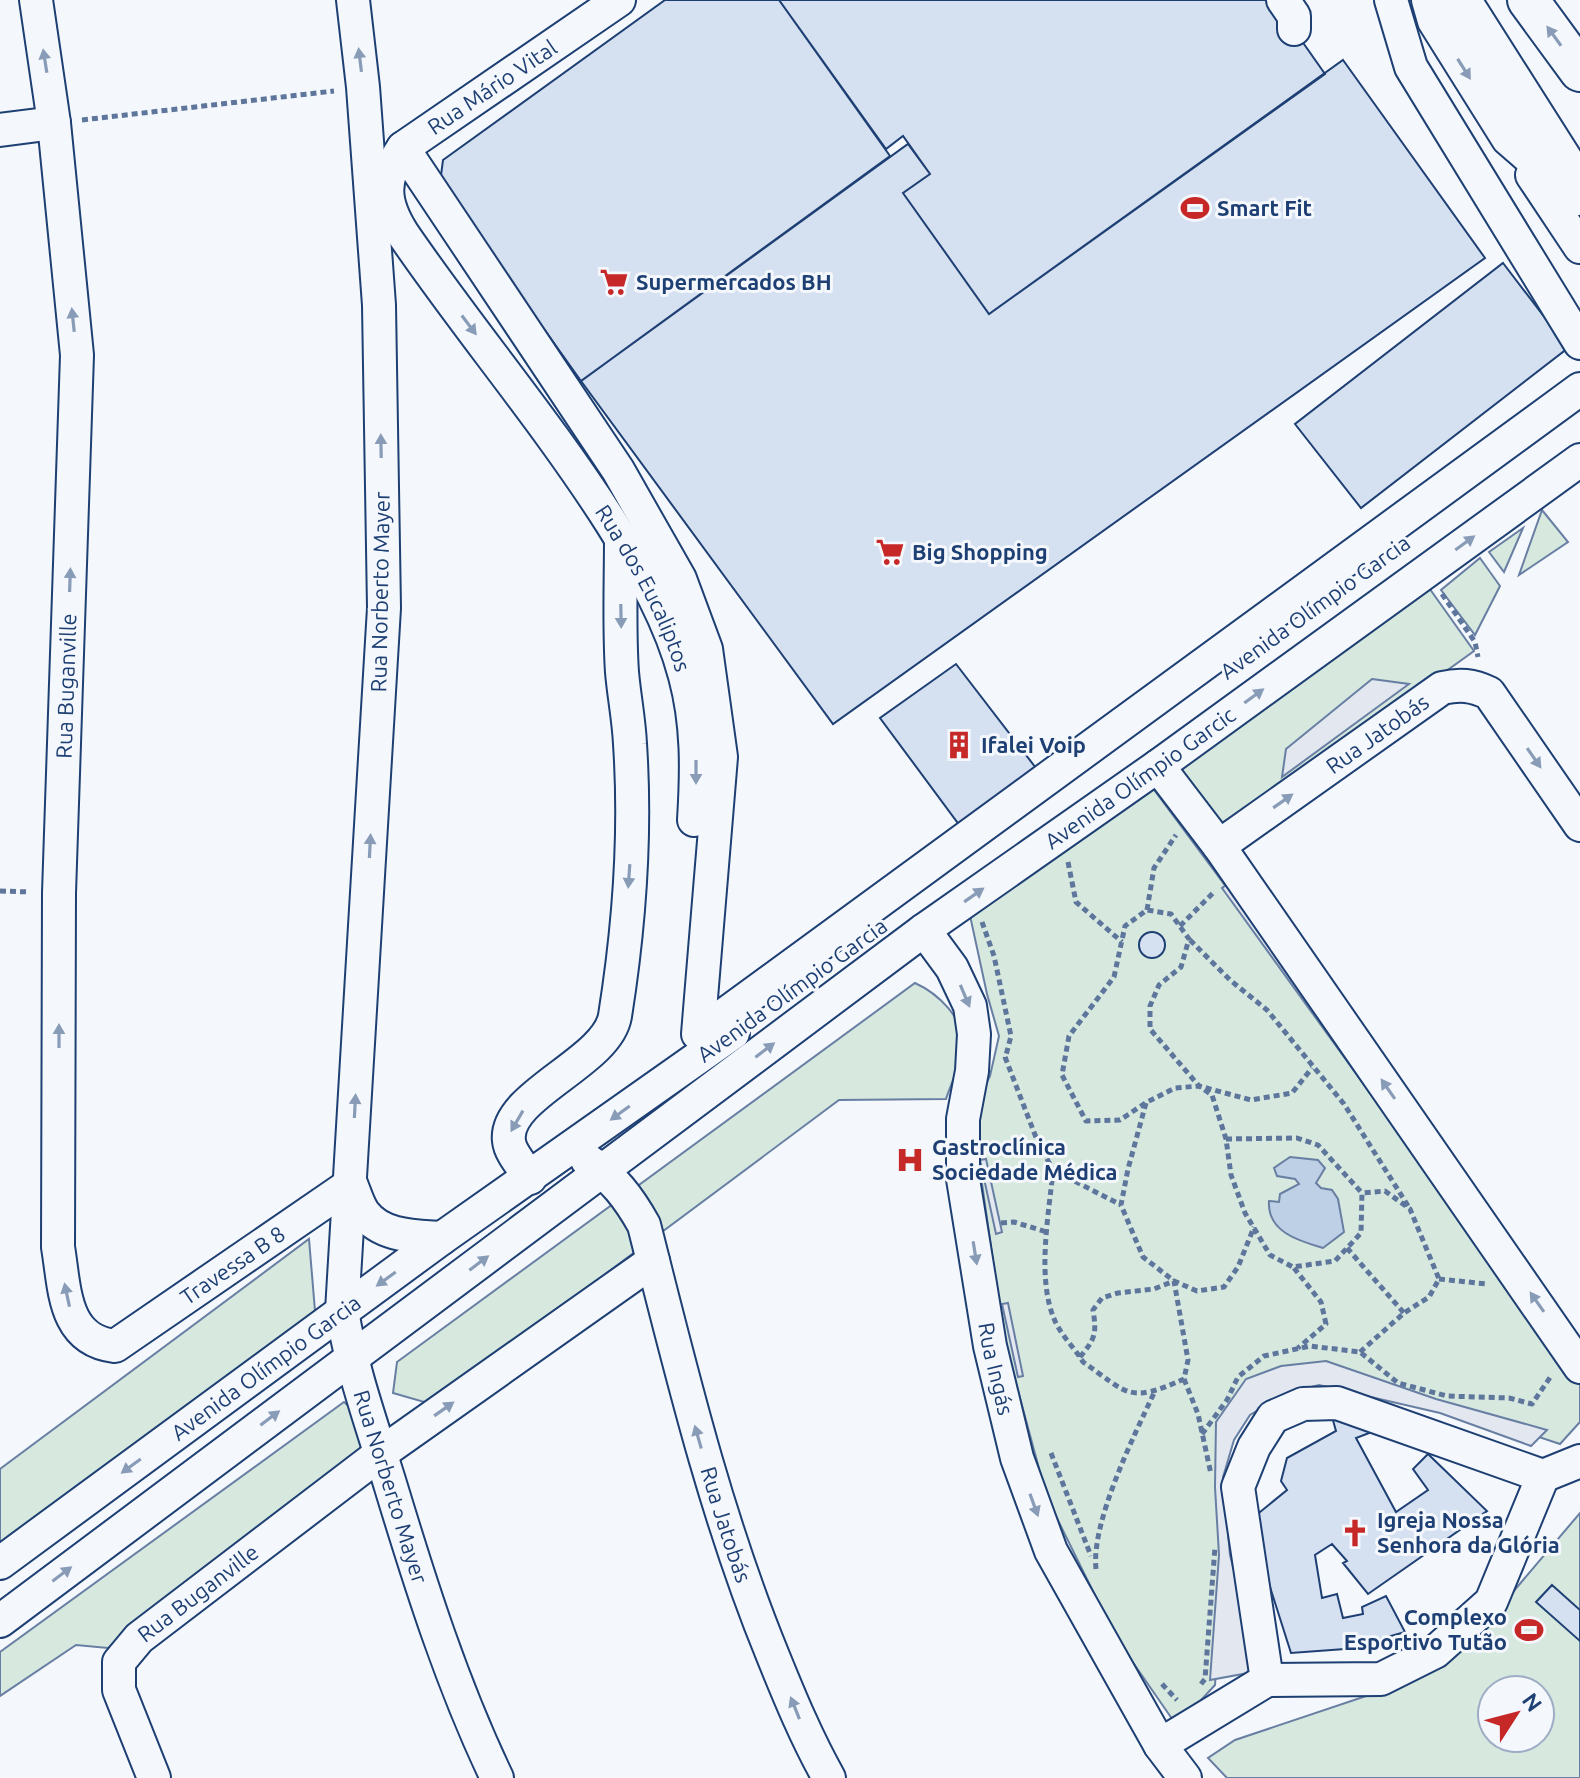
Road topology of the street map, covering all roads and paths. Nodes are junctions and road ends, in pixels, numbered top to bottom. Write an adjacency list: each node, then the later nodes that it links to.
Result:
1 (36, 0): 11 (street, Rua Buganville, one-way to 1)
2 (353, 0): 9 (street, Rua Norberto Mayer, one-way to 2)
3 (619, 0): 14 (street, Rua Mário Vital)
4 (1391, 0): 20 (street)
5 (1428, 0): 13 (street, one-way to 13)
6 (1460, 0): 15 (main road)
7 (1528, 0): 8 (main road, one-way to 7)
8 (1580, 71)
9 (363, 87): 10 (street, Rua Norberto Mayer); 11 (path)
10 (366, 122): 14 (street, Rua Mário Vital); 19 (street, Rua Norberto Mayer)
11 (54, 123): 12 (street); 72 (street, Rua Buganville, one-way to 11)
12 (0, 130)
13 (1508, 139): 16 (street); 17 (street)
14 (403, 148): 18 (street, Rua dos Eucaliptos); 21 (street)
15 (1580, 189)
16 (1580, 202)
17 (1580, 247)
18 (422, 262): 19 (street); 24 (street, Rua dos Eucaliptos, one-way to 24)
19 (379, 305): 54 (street, Rua Norberto Mayer, one-way to 19)
20 (1580, 343)
21 (1580, 389)
22 (1580, 411): 43 (street, Avenida Olímpio Garcia)
23 (1580, 460): 25 (street, Avenida Olímpio Garcic, one-way to 23)
24 (621, 538): 43 (street, Rua dos Eucaliptos, one-way to 43); 53 (street, one-way to 53)
25 (1427, 570): 26 (path); 27 (street, Avenida Olímpio Garcic, one-way to 25)
26 (1473, 686): 29 (street, one-way to 29); 30 (street, Rua Jatobás, one-way to 26)
27 (1158, 766): 28 (street); 39 (street, Avenida Olímpio Garcic, one-way to 27)
28 (1179, 823): 30 (street); 31 (path); 36 (path)
29 (1580, 825)
30 (1219, 846): 34 (street)
31 (1184, 847)
32 (1067, 853): 41 (path)
33 (1207, 880): 34 (path)
34 (1227, 882): 35 (path); 38 (path); 78 (street, one-way to 34)
35 (1224, 903)
36 (1147, 910): 38 (path); 41 (path)
37 (979, 914): 42 (path)
38 (1180, 926): 40 (path)
39 (924, 930): 47 (street, Avenida Olímpio Garcic, one-way to 39); 96 (street, Rua Ingás, one-way to 96)
40 (1189, 939): 44 (path); 46 (path)
41 (1122, 942): 48 (path)
42 (1005, 1057): 45 (path); 52 (path)
43 (684, 1067): 47 (street, Rua dos Eucaliptos); 50 (street, Avenida Olímpio Garcia, one-way to 50)
44 (1312, 1068): 46 (path); 57 (path)
45 (1002, 1069)
46 (1199, 1086): 48 (path); 49 (path)
47 (702, 1097): 51 (street, Avenida Olímpio Garcia)
48 (1147, 1102): 56 (path)
49 (1226, 1139): 55 (path); 60 (path)
50 (570, 1149): 51 (street, Rua Jatobás); 53 (street, Avenida Olímpio Garcia)
51 (603, 1170): 65 (street, Rua Jatobás); 76 (street, Avenida Olímpio Garcia, one-way to 51)
52 (1053, 1170): 56 (path); 61 (path)
53 (530, 1178): 62 (street, Avenida Olímpio Garcia)
54 (351, 1184): 62 (street); 70 (street, Rua Norberto Mayer); 72 (street, Travessa B 8)
55 (1362, 1193): 57 (path); 64 (path)
56 (1121, 1205): 68 (path)
57 (1410, 1209): 67 (path)
58 (999, 1210): 59 (path)
59 (1001, 1223): 61 (path); 63 (path)
60 (1254, 1227): 66 (path); 68 (path)
61 (1047, 1232): 75 (path)
62 (442, 1238): 70 (street, Avenida Olímpio Garcia, one-way to 70)
63 (1004, 1238)
64 (1347, 1248): 66 (path); 71 (path)
65 (653, 1261): 83 (street, one-way to 65); 99 (street, Rua Jatobás, one-way to 65)
66 (1293, 1267): 73 (path)
67 (1439, 1279): 69 (path); 71 (path)
68 (1174, 1281): 75 (path); 79 (path)
69 (1496, 1284)
70 (342, 1311): 76 (street, Rua Norberto Mayer); 88 (street, Avenida Olímpio Garcia, one-way to 88)
71 (1404, 1313): 74 (path)
72 (115, 1346)
73 (1297, 1349): 74 (path); 81 (path)
74 (1360, 1352): 77 (path)
75 (1080, 1357): 80 (path)
76 (350, 1358): 83 (street, Rua Norberto Mayer); 91 (street, Avenida Olímpio Garcia, one-way to 76)
77 (1544, 1364)
78 (1580, 1367)
79 (1184, 1379): 80 (path); 81 (path)
80 (1154, 1393): 89 (path)
81 (1202, 1434): 86 (path)
82 (1048, 1446): 89 (path)
83 (380, 1454): 97 (street, Rua Buganville); 98 (street, Rua Norberto Mayer)
84 (1580, 1461): 85 (street)
85 (1543, 1476): 93 (street); 93 (street)
86 (1211, 1478)
87 (1215, 1544): 94 (path)
88 (0, 1563)
89 (1096, 1567): 90 (path)
90 (1102, 1582)
91 (0, 1621)
92 (1152, 1674): 95 (path)
93 (1267, 1680): 96 (street)
94 (1198, 1688)
95 (1183, 1707)
96 (1160, 1745): 100 (street, Rua Ingás)
97 (154, 1778)
98 (497, 1778)
99 (829, 1778)
100 (1185, 1778)

